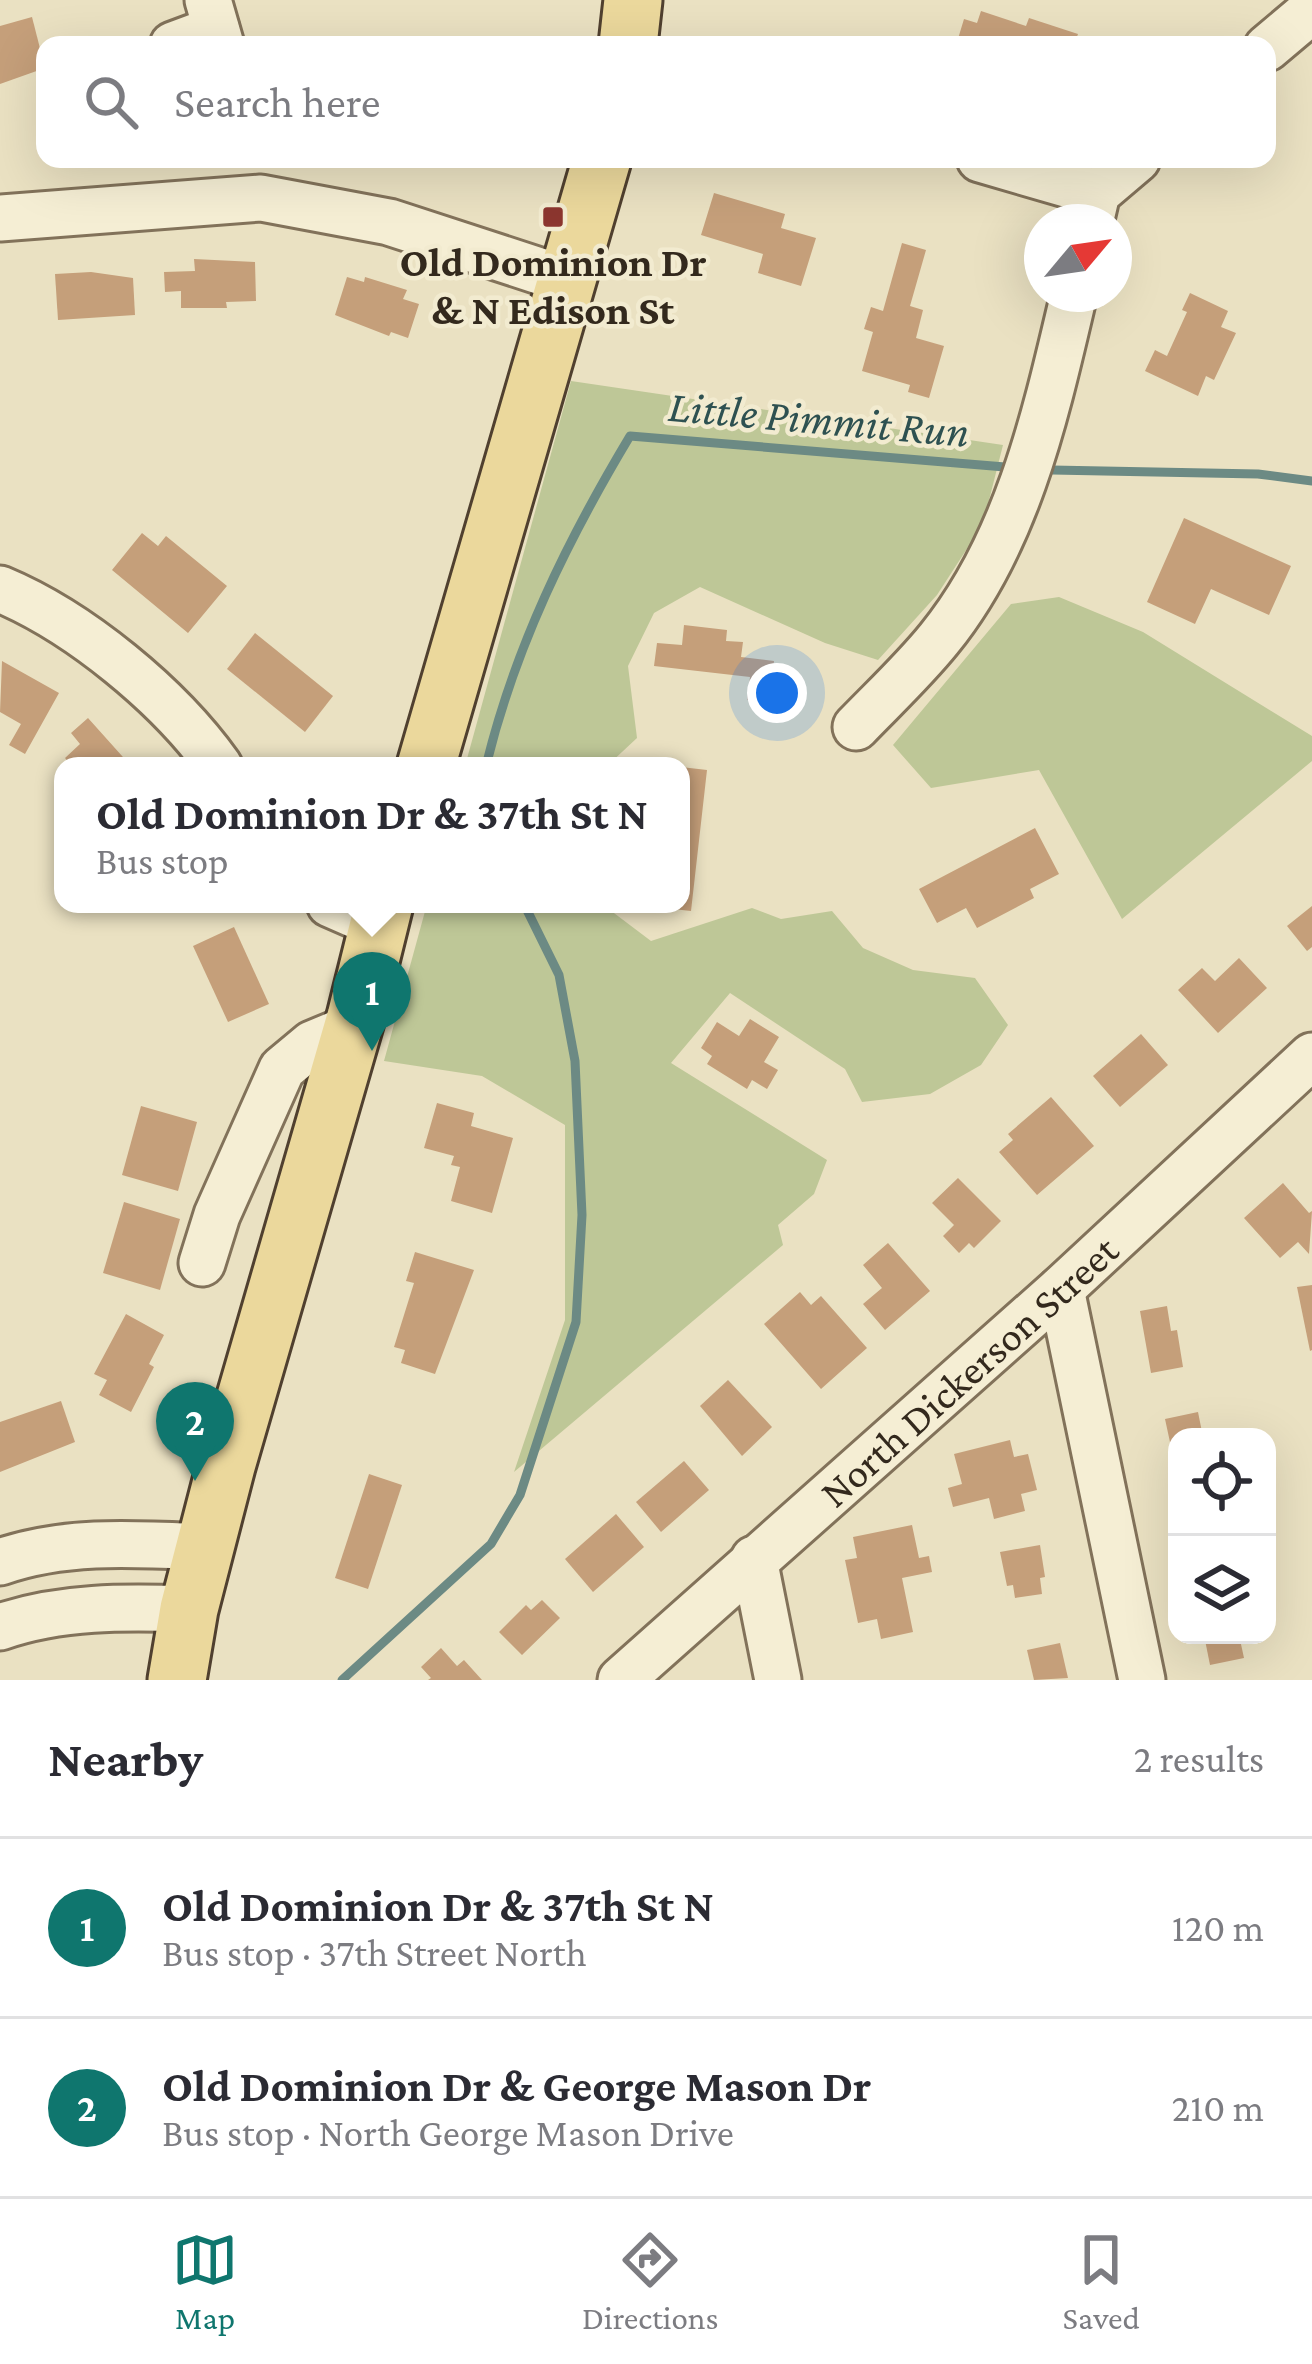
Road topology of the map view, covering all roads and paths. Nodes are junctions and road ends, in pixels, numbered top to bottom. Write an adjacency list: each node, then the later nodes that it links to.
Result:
1 (633, 0): 3 (main road)
2 (1312, 10): 4 (street)
3 (629, 36)
4 (1276, 41)
5 (600, 168): 12 (main road)
6 (1001, 168): 9 (street)
7 (1129, 168): 10 (street)
8 (256, 178): 11 (street); 12 (street)
9 (1085, 204)
10 (1098, 204)
11 (0, 218)
12 (570, 280): 17 (main road)
13 (1070, 312): 15 (street)
14 (0, 589): 16 (street)
15 (856, 727)
16 (211, 757)
17 (428, 757)
18 (364, 913): 19 (main road)
19 (353, 1027): 21 (street); 23 (main road)
20 (1304, 1080): 22 (street, North Dickerson Street)
21 (202, 1263)
22 (1060, 1289): 24 (street, North Dickerson Street); 31 (street)
23 (204, 1547): 25 (street); 26 (main road)
24 (754, 1559): 29 (street, North Dickerson Street); 30 (street)
25 (0, 1562)
26 (188, 1610): 27 (street); 28 (main road)
27 (0, 1627)
28 (177, 1680)
29 (621, 1680)
30 (778, 1680)
31 (1142, 1680)

